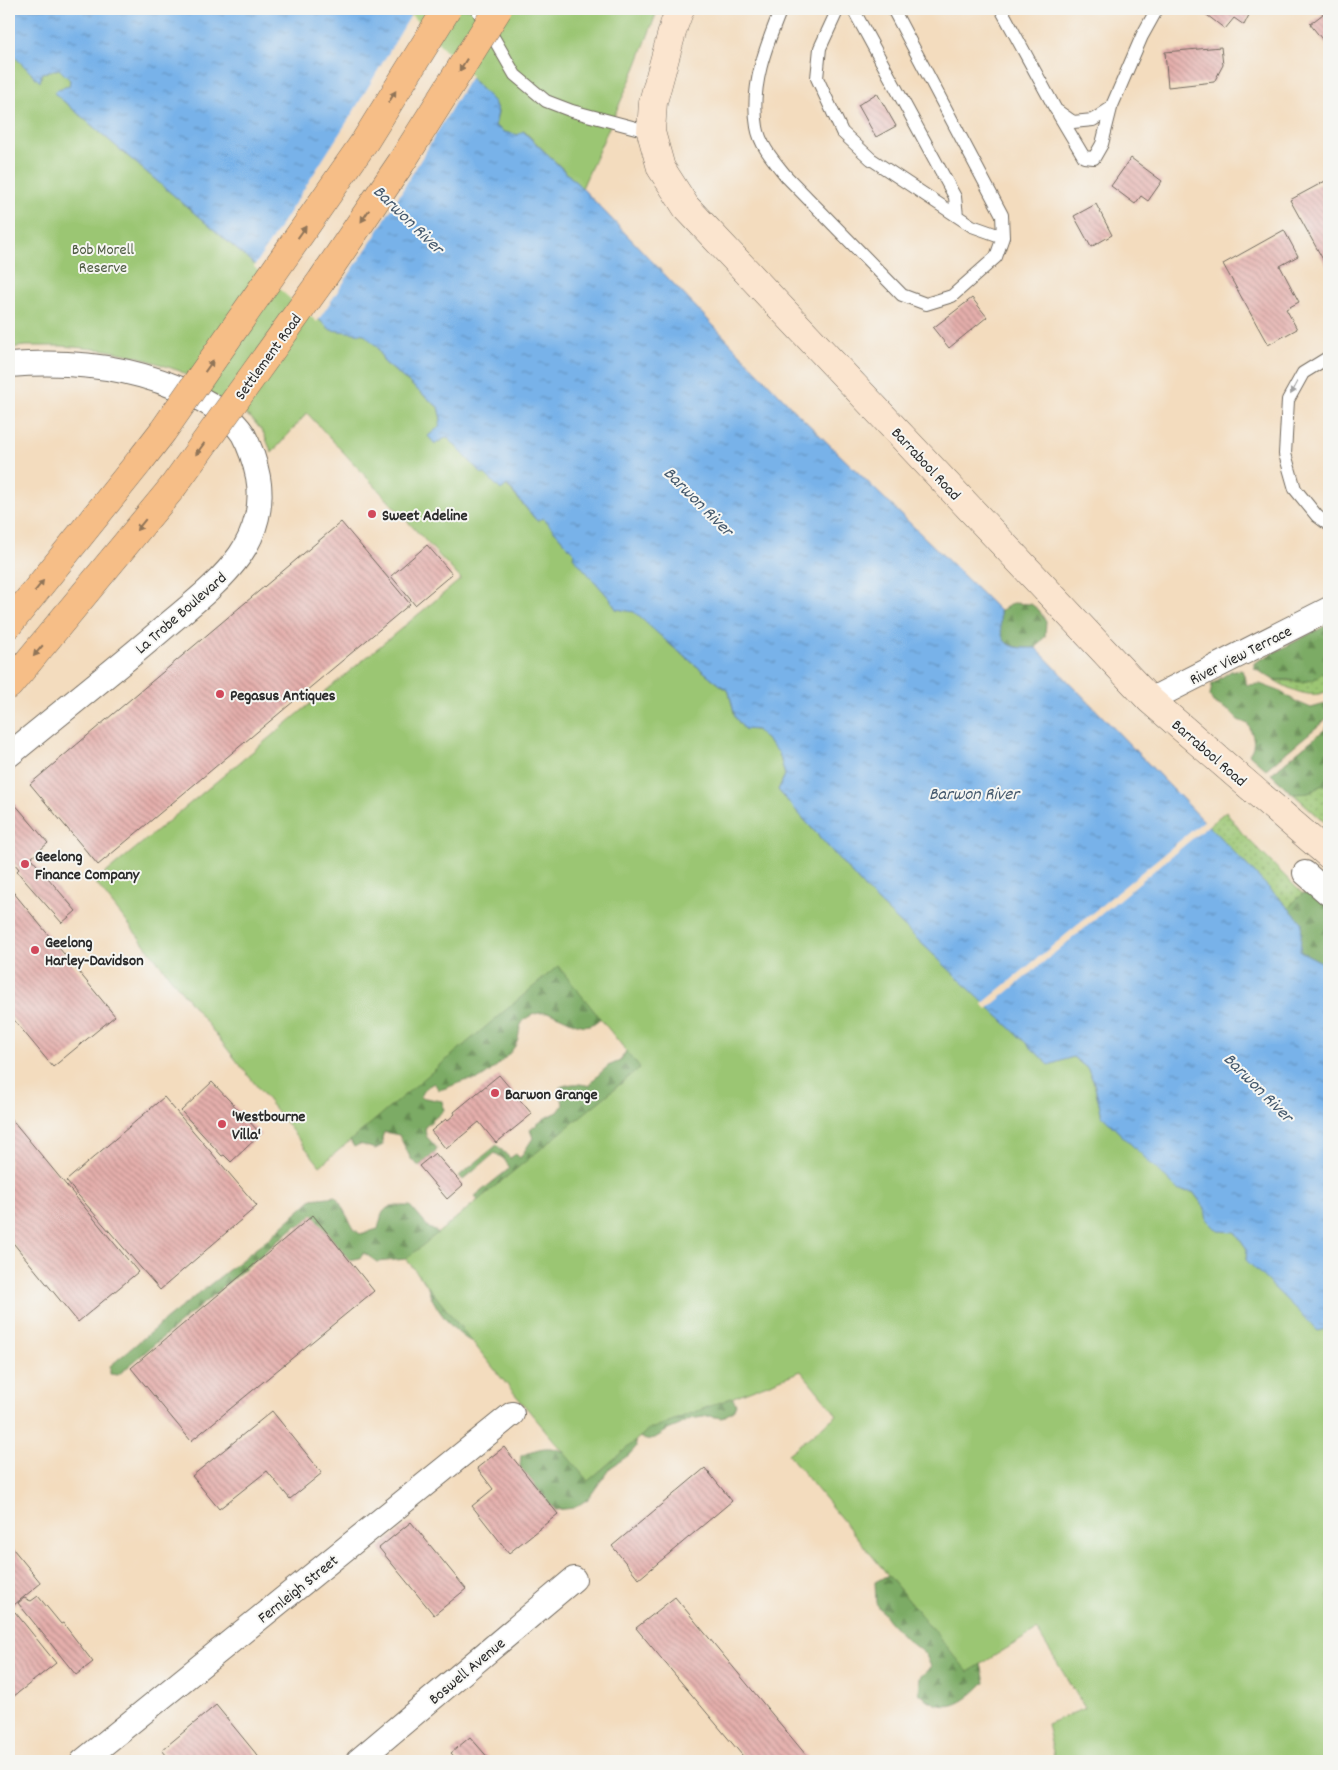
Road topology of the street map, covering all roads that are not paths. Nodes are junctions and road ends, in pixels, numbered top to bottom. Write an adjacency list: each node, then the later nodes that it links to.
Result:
1 (447, 9): 20 (highway, one-way to 1, bridge)
2 (477, 9): 13 (lane)
3 (498, 9): 21 (highway, Settlement Road, one-way to 21, bridge)
4 (680, 9): 13 (street, Barrabool Road)
5 (781, 9): 15 (lane)
6 (838, 9): 14 (lane)
7 (853, 9): 14 (lane)
8 (893, 9): 15 (lane)
9 (1001, 9): 12 (lane)
10 (1157, 9): 11 (lane)
11 (1111, 108): 12 (lane); 12 (lane)
12 (1056, 110)
13 (651, 132): 22 (street, Barrabool Road)
14 (957, 216): 15 (lane)
15 (1003, 237)
16 (1329, 357): 18 (lane, one-way to 18)
17 (9, 365): 23 (street, La Trobe Boulevard)
18 (1329, 525)
19 (1329, 609): 22 (street, River View Terrace)
20 (9, 624)
21 (9, 685)
22 (1150, 700): 24 (street, Barrabool Road)
23 (9, 755)
24 (1329, 855)
25 (1305, 873): 26 (street)
26 (1329, 894)
27 (512, 1414): 29 (street, Fernleigh Street)
28 (574, 1579): 30 (street, Boswell Avenue)
29 (83, 1761)
30 (358, 1761)

